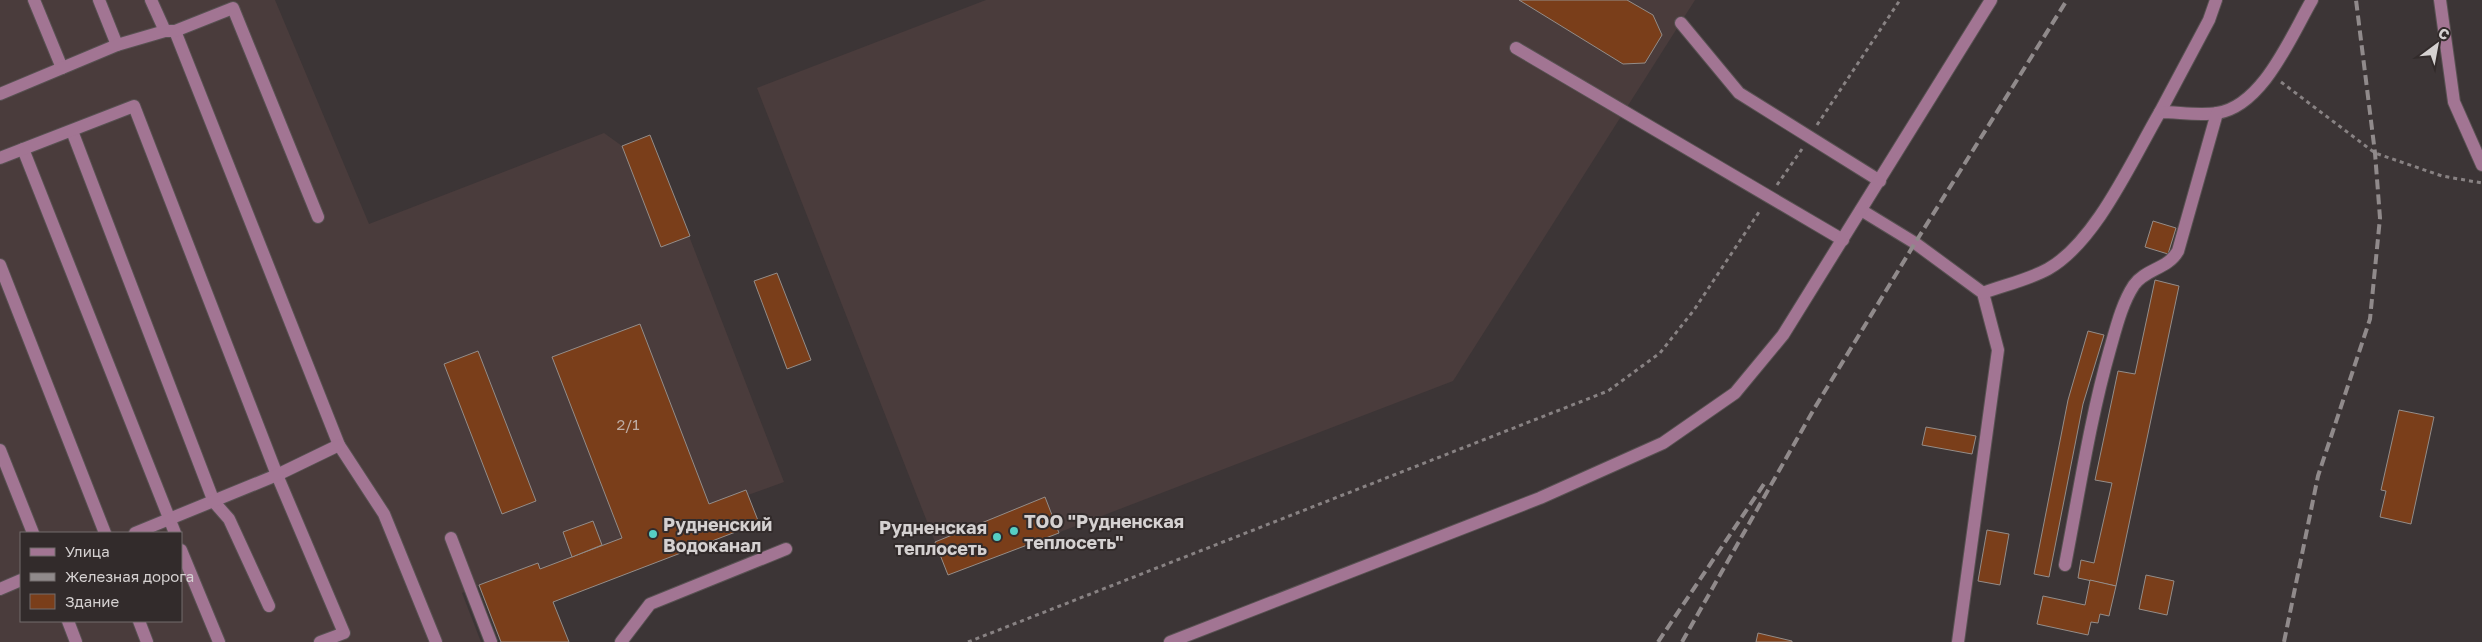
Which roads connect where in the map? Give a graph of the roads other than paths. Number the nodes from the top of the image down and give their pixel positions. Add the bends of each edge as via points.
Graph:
1 (34, 0) edge
2 (99, 0) edge
3 (151, 0) edge
4 (1991, 0) edge
5 (2216, 0) edge
6 (2312, 0) edge
7 (2440, 0) edge
8 (1680, 23) dead end
9 (170, 31) junction
10 (117, 45) junction
11 (1516, 48) dead end
12 (62, 68) junction
13 (0, 93) edge
14 (2160, 112) junction
15 (2217, 113) junction
16 (72, 131) junction
17 (23, 149) junction
18 (0, 158) edge
19 (2482, 164) edge
20 (1880, 181) junction
21 (1862, 210) junction
22 (318, 217) dead end
23 (1843, 240) junction
24 (0, 265) edge
25 (1983, 293) junction
26 (339, 445) junction
27 (0, 450) edge
28 (276, 476) junction
29 (214, 502) junction
30 (169, 520) junction
31 (33, 532) edge
32 (105, 532) edge
33 (138, 532) edge
34 (175, 532) edge
35 (451, 538) dead end
36 (786, 548) dead end
37 (182, 552) edge
38 (2065, 565) dead end
39 (20, 580) edge
40 (0, 589) edge
41 (269, 606) dead end
42 (68, 622) edge
43 (139, 622) edge
44 (76, 642) edge
45 (147, 642) edge
46 (219, 642) edge
47 (320, 642) edge
48 (436, 642) edge
49 (492, 642) edge
50 (621, 642) edge
51 (1170, 642) edge
52 (1958, 642) edge

1 - 12 street
2 - 10 street
3 - 9 street
4 - 20 street
5 - 14 street via 2209,20
6 - 15 street via 2270,74 2257,90 2237,107
7 - 19 street via 2454,102
8 - 20 street via 1739,93
9 - 10 street
9 - 22 street via 233,8
9 - 26 street
10 - 12 street
11 - 23 street
12 - 13 street
14 - 15 street
14 - 25 street via 2094,226 2078,245 2048,269
15 - 38 street via 2178,251 2167,264 2141,277 2119,317 2099,387
16 - 17 street
16 - 28 street via 134,106
16 - 29 street
17 - 18 street
17 - 30 street
20 - 21 street
21 - 23 street
21 - 25 street
23 - 51 street via 1783,335 1734,393 1663,443 1540,498
24 - 32 street
25 - 52 street via 1998,350
26 - 28 street
26 - 48 street via 384,514
27 - 31 street
28 - 29 street
28 - 47 street via 344,633
29 - 30 street
29 - 41 street via 229,520
30 - 33 street
30 - 34 street
35 - 49 street
36 - 50 street via 650,604
37 - 46 street
39 - 40 street
42 - 44 street
43 - 45 street

